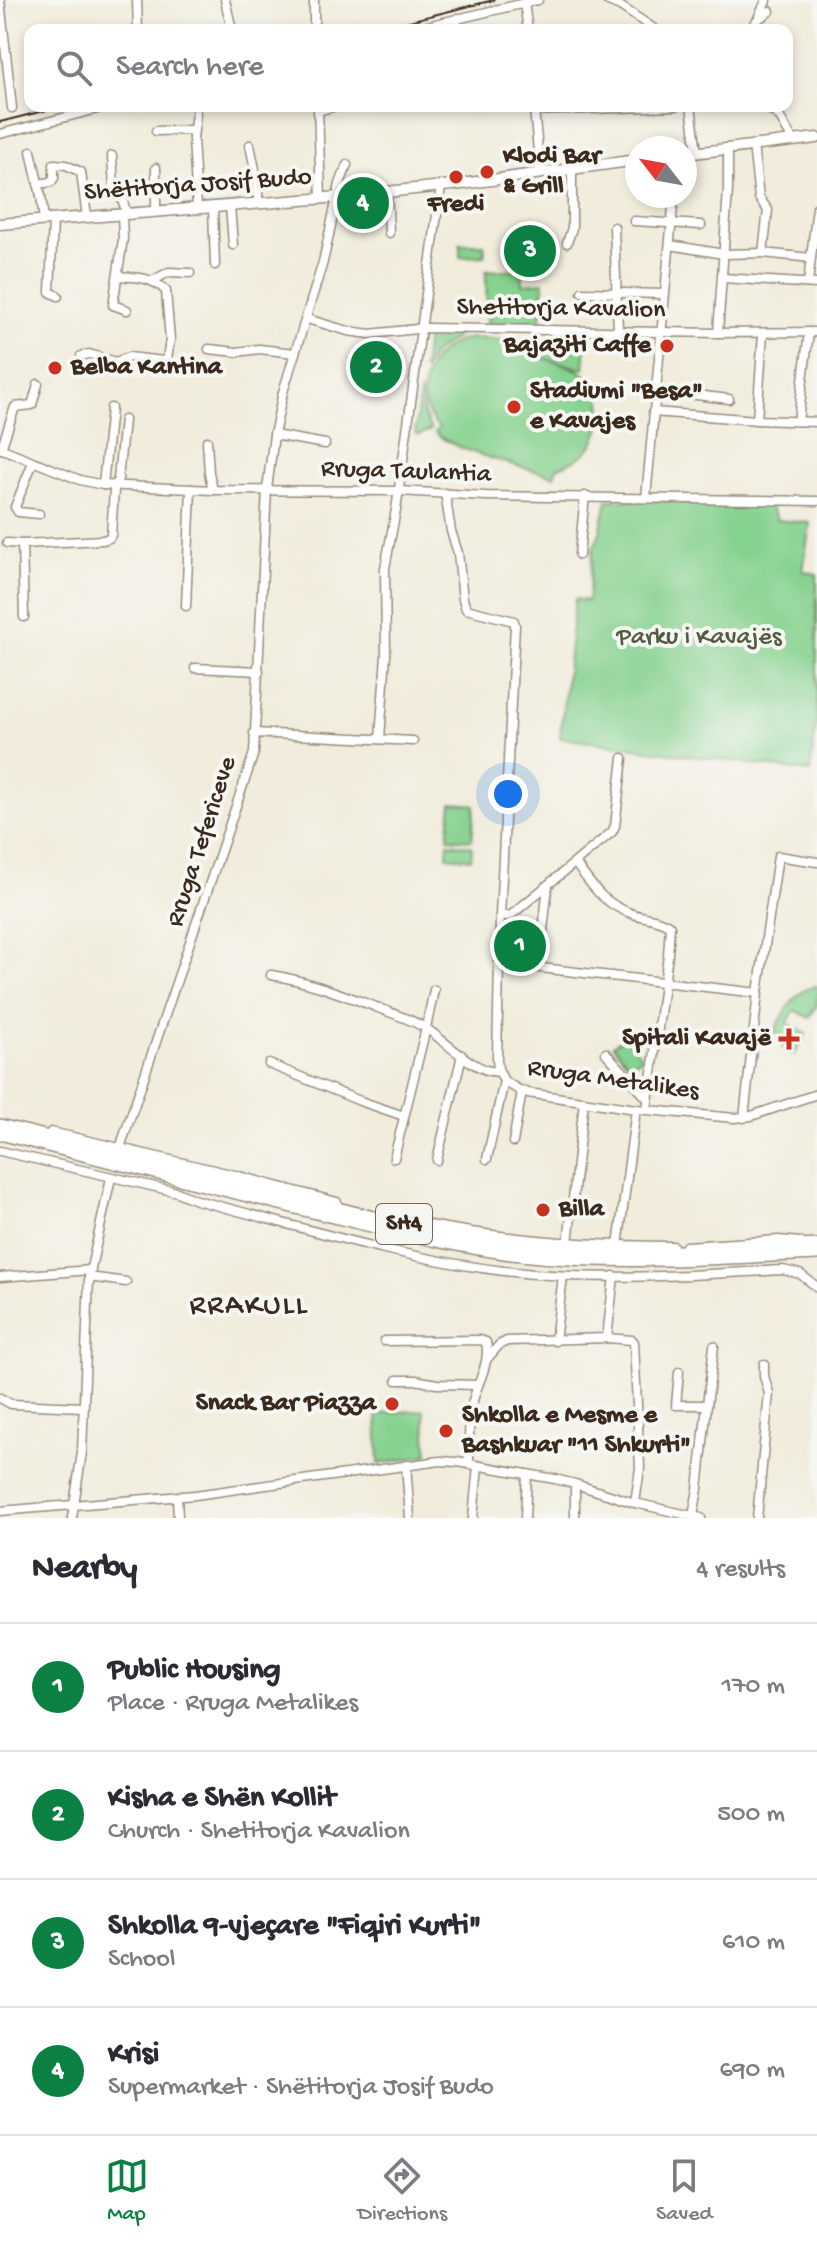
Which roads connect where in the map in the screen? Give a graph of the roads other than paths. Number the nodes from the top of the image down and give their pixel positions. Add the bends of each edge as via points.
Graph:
1 (0, 0) edge
2 (137, 0) edge
3 (225, 0) edge
4 (314, 0) edge
5 (538, 0) edge
6 (606, 0) edge
7 (524, 3) junction
8 (768, 6) edge
9 (458, 18) junction
10 (138, 24) edge
11 (231, 24) edge
12 (314, 24) edge
13 (434, 24) edge
14 (456, 24) edge
15 (527, 24) edge
16 (647, 24) edge
17 (754, 24) edge
18 (12, 108) dead end
19 (86, 112) edge
20 (318, 112) edge
21 (534, 112) edge
22 (692, 112) edge
23 (773, 112) edge
24 (196, 113) dead end
25 (156, 131) dead end
26 (0, 134) edge
27 (695, 136) edge
28 (193, 138) junction
29 (817, 138) edge
30 (793, 140) junction
31 (250, 145) dead end
32 (753, 145) junction
33 (728, 148) junction
34 (31, 151) dead end
35 (697, 152) edge
36 (112, 156) dead end
37 (625, 161) edge
38 (347, 165) dead end
39 (156, 168) dead end
40 (572, 168) junction
41 (540, 172) junction
42 (38, 184) junction
43 (441, 186) junction
44 (387, 191) junction
45 (339, 197) junction
46 (321, 199) junction
47 (258, 204) junction
48 (230, 206) junction
49 (213, 207) junction
50 (817, 207) edge
51 (197, 208) junction
52 (673, 208) edge
53 (156, 211) junction
54 (124, 215) junction
55 (87, 217) junction
56 (48, 220) junction
57 (634, 221) dead end
58 (671, 223) junction
59 (0, 224) edge
60 (701, 225) dead end
61 (614, 227) dead end
62 (389, 233) dead end
63 (567, 243) dead end
64 (233, 245) dead end
65 (670, 245) junction
66 (763, 253) junction
67 (724, 254) junction
68 (811, 258) junction
69 (215, 265) dead end
70 (190, 273) dead end
71 (118, 276) junction
72 (723, 278) junction
73 (152, 281) junction
74 (813, 284) edge
75 (582, 292) dead end
76 (616, 293) junction
77 (663, 294) junction
78 (58, 296) dead end
79 (127, 310) dead end
80 (307, 319) junction
81 (422, 328) junction
82 (618, 331) junction
83 (661, 331) junction
84 (813, 332) edge
85 (718, 333) junction
86 (763, 333) junction
87 (209, 349) dead end
88 (295, 353) junction
89 (81, 356) dead end
90 (38, 384) dead end
91 (655, 390) junction
92 (702, 395) junction
93 (729, 399) dead end
94 (111, 408) dead end
95 (653, 412) junction
96 (701, 416) junction
97 (124, 420) dead end
98 (757, 420) junction
99 (798, 421) junction
100 (817, 422) edge
101 (274, 435) junction
102 (207, 441) dead end
103 (325, 444) dead end
104 (1, 448) edge
105 (33, 462) junction
106 (103, 485) junction
107 (116, 485) junction
108 (191, 489) junction
109 (267, 489) junction
110 (213, 490) junction
111 (399, 491) junction
112 (445, 493) junction
113 (585, 496) junction
114 (646, 498) junction
115 (817, 501) edge
116 (39, 514) dead end
117 (7, 543) dead end
118 (22, 544) junction
119 (579, 555) dead end
120 (186, 606) dead end
121 (24, 617) dead end
122 (195, 668) dead end
123 (259, 671) junction
124 (254, 733) junction
125 (380, 739) junction
126 (413, 741) dead end
127 (623, 758) dead end
128 (817, 862) edge
129 (575, 863) junction
130 (548, 885) junction
131 (500, 916) junction
132 (498, 963) junction
133 (539, 967) junction
134 (271, 975) dead end
135 (664, 981) junction
136 (434, 990) dead end
137 (758, 993) junction
138 (426, 1028) junction
139 (606, 1053) dead end
140 (462, 1055) junction
141 (269, 1064) dead end
142 (499, 1071) junction
143 (504, 1081) junction
144 (522, 1091) junction
145 (817, 1094) edge
146 (648, 1099) junction
147 (584, 1101) junction
148 (636, 1109) junction
149 (647, 1109) junction
150 (404, 1116) junction
151 (744, 1118) junction
152 (0, 1122) edge
153 (21, 1125) junction
154 (0, 1134) edge
155 (60, 1140) junction
156 (513, 1142) dead end
157 (120, 1148) junction
158 (0, 1151) edge
159 (394, 1158) dead end
160 (487, 1159) dead end
161 (437, 1160) dead end
162 (111, 1178) junction
163 (568, 1243) junction
164 (817, 1244) edge
165 (618, 1246) junction
166 (817, 1254) edge
167 (90, 1274) junction
168 (563, 1276) junction
169 (614, 1276) junction
170 (0, 1277) edge
171 (126, 1282) dead end
172 (817, 1287) edge
173 (607, 1338) junction
174 (384, 1341) dead end
175 (555, 1341) junction
176 (714, 1346) dead end
177 (487, 1359) junction
178 (764, 1364) dead end
179 (679, 1372) dead end
180 (397, 1380) dead end
181 (478, 1385) junction
182 (0, 1398) edge
183 (707, 1405) junction
184 (83, 1407) junction
185 (406, 1465) junction
186 (473, 1465) junction
187 (527, 1474) junction
188 (575, 1484) junction
189 (77, 1487) junction
190 (177, 1497) junction
191 (635, 1503) junction
192 (92, 1505) junction
193 (73, 1507) junction
194 (654, 1508) junction
195 (0, 1511) edge
196 (697, 1517) edge
197 (72, 1518) edge
198 (178, 1518) edge
199 (410, 1518) edge
200 (473, 1518) edge
201 (525, 1518) edge
202 (575, 1518) edge
203 (654, 1518) edge
204 (757, 1518) edge

1 - 18 street
2 - 10 street
3 - 11 street
4 - 12 street
5 - 7 street
6 - 16 street
7 - 9 street via 489,6
7 - 15 street
8 - 17 street
9 - 13 street
9 - 14 street
19 - 26 street
20 - 46 street
21 - 41 street
22 - 27 street
23 - 30 street
24 - 28 street
25 - 28 street via 189,130
28 - 51 street
29 - 30 main road
30 - 32 main road
31 - 47 street
32 - 33 main road
32 - 66 street via 759,198 768,210
33 - 35 main road
33 - 67 street
34 - 42 street
36 - 54 street via 114,187
37 - 40 main road, Shëtitorja Josif Budo
38 - 45 street, Rruga Tefericeve
39 - 53 street
40 - 41 main road, Shëtitorja Josif Budo
40 - 63 street
41 - 43 main road, Shëtitorja Josif Budo
42 - 55 street via 51,182 54,164 81,172
42 - 56 street
43 - 44 main road, Shëtitorja Josif Budo
43 - 81 street
44 - 45 main road, Shëtitorja Josif Budo
44 - 62 street
45 - 46 main road, Shëtitorja Josif Budo
45 - 80 street, Rruga Tefericeve
46 - 47 main road, Shëtitorja Josif Budo
47 - 48 main road, Shëtitorja Josif Budo
48 - 49 main road, Shëtitorja Josif Budo
48 - 64 street
49 - 51 main road, Shëtitorja Josif Budo
49 - 69 street
50 - 68 street
51 - 53 main road, Shëtitorja Josif Budo
52 - 58 street
53 - 54 main road, Shëtitorja Josif Budo
54 - 55 main road, Shëtitorja Josif Budo
54 - 71 street
55 - 56 main road, Shëtitorja Josif Budo
56 - 59 main road, Shëtitorja Josif Budo
56 - 78 street via 50,292
57 - 58 street
58 - 60 street
58 - 65 street
61 - 76 street
65 - 67 street
65 - 77 street
66 - 67 street
66 - 68 street
67 - 72 street
68 - 74 street
70 - 73 street via 169,272
71 - 73 street
71 - 79 street via 113,305
72 - 74 street
72 - 85 street
73 - 89 street via 168,297 166,360 129,357 116,362
75 - 76 street
76 - 77 street
76 - 82 street
77 - 83 street
80 - 81 street, Shetitorja Kavalion via 370,334
80 - 88 street, Rruga Tefericeve
81 - 82 street, Shetitorja Kavalion
81 - 111 street
82 - 83 street, Shetitorja Kavalion
83 - 85 street, Shetitorja Kavalion
83 - 91 street
84 - 86 street, Shetitorja Kavalion
84 - 99 street
85 - 86 street, Shetitorja Kavalion
86 - 98 street
87 - 88 street
88 - 101 street, Rruga Tefericeve
90 - 104 street via 32,405 15,407
91 - 92 street
91 - 95 street
92 - 93 street
92 - 96 street
94 - 106 street
95 - 96 street
95 - 114 street
96 - 98 street
97 - 107 street
98 - 99 street
99 - 100 street
101 - 103 street
101 - 109 street, Rruga Tefericeve
102 - 110 street
104 - 105 street, Rruga Taulantia
105 - 106 street, Rruga Taulantia
105 - 116 street via 15,507
106 - 107 street, Rruga Taulantia
107 - 108 street, Rruga Taulantia
107 - 118 street via 109,538
108 - 110 street, Rruga Taulantia
108 - 120 street
109 - 110 street, Rruga Taulantia
109 - 111 street, Rruga Taulantia
109 - 123 street, Rruga Tefericeve
111 - 112 street, Rruga Taulantia
111 - 125 street via 385,568
112 - 113 street, Rruga Taulantia
112 - 131 street, Rruga Metalikes via 466,609 515,625
113 - 114 street, Rruga Taulantia
113 - 119 street
114 - 115 street, Rruga Taulantia
117 - 118 street
118 - 121 street
122 - 123 street
123 - 124 street, Rruga Tefericeve
124 - 125 street
124 - 157 street, Rruga Tefericeve via 251,764
125 - 126 street
127 - 129 street via 613,830
128 - 137 street via 778,856
129 - 130 street
129 - 135 street via 605,901 670,926
130 - 131 street via 510,916
130 - 133 street
131 - 132 street, Rruga Metalikes
132 - 133 street
132 - 142 street, Rruga Metalikes
133 - 135 street
134 - 138 street via 319,985
135 - 137 street
135 - 146 street
136 - 138 street
137 - 151 street
138 - 140 street
138 - 150 street
139 - 146 street
140 - 142 street via 484,1071
140 - 161 street
141 - 150 street
142 - 143 street, Rruga Metalikes
143 - 144 street, Rruga Metalikes
143 - 160 street
144 - 147 street, Rruga Metalikes
144 - 156 street
145 - 151 street, Rruga Metalikes
146 - 149 street
147 - 148 street, Rruga Metalikes
147 - 163 street
148 - 149 street, Rruga Metalikes
148 - 165 street
149 - 151 street, Rruga Metalikes
150 - 159 street
152 - 153 street
152 - 155 highway, SH4
153 - 155 highway
153 - 157 street
154 - 166 highway, SH4 via 485,1251 611,1261
155 - 164 highway, SH4 via 498,1243 622,1252
157 - 163 street via 418,1223
158 - 162 street
162 - 167 street
162 - 168 street via 404,1253
163 - 165 street
164 - 165 street via 779,1240
167 - 170 street
167 - 171 street
167 - 184 street
168 - 169 street
168 - 175 street
169 - 172 street via 783,1270 800,1274
169 - 173 street
173 - 175 street
173 - 191 street via 634,1342 640,1468
174 - 177 street via 484,1340
175 - 177 street via 502,1342
176 - 183 street
177 - 181 street
178 - 204 street via 769,1393
179 - 183 street via 676,1405
180 - 181 street
181 - 186 street via 470,1417
182 - 184 street via 11,1404
183 - 196 street
184 - 189 street
185 - 186 street
185 - 190 street
185 - 199 street
186 - 187 street
186 - 200 street
187 - 188 street
187 - 201 street
188 - 191 street
188 - 202 street
189 - 192 street
189 - 193 street
190 - 192 street
190 - 198 street
191 - 194 street
192 - 193 street
193 - 195 street
193 - 197 street
194 - 196 street
194 - 203 street

